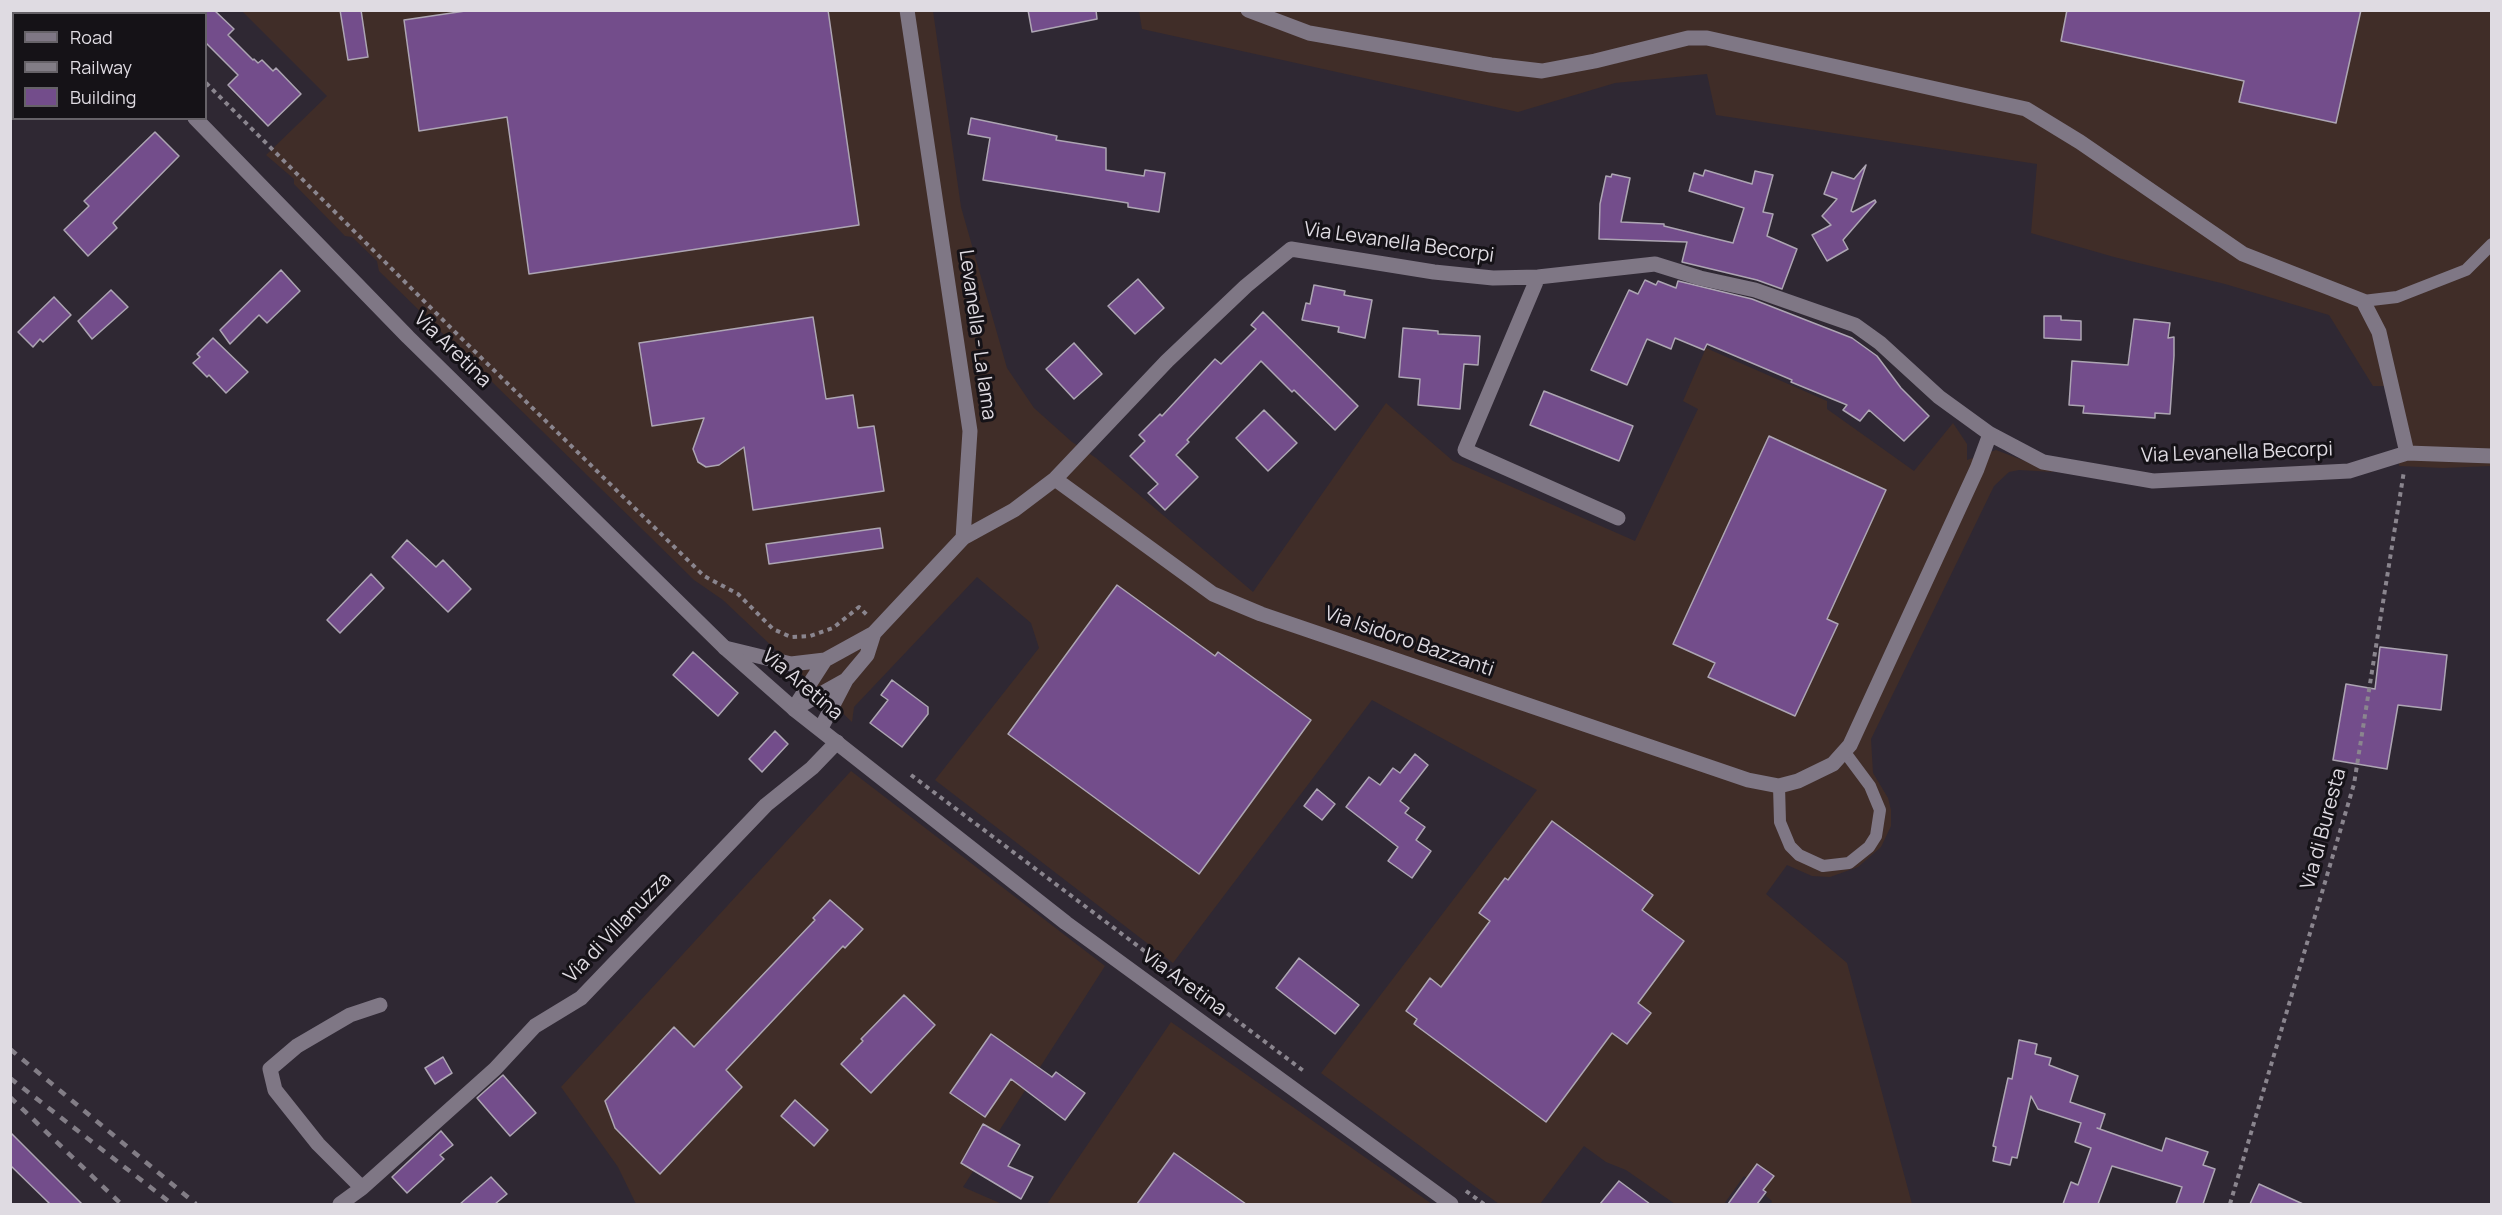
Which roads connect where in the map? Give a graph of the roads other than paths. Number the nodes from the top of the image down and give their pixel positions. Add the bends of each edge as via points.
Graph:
1 (907, 10) edge
2 (1248, 10) edge
3 (197, 120) edge
4 (2492, 244) edge
5 (1538, 277) junction
6 (2363, 301) junction
7 (1990, 434) junction
8 (2407, 453) junction
9 (2492, 456) edge
10 (1055, 479) junction
11 (1618, 518) dead end
12 (963, 538) junction
13 (874, 633) junction
14 (725, 648) junction
15 (825, 660) junction
16 (846, 680) junction
17 (794, 709) junction
18 (821, 729) junction
19 (837, 742) junction
20 (1844, 751) junction
21 (1779, 786) junction
22 (380, 1005) dead end
23 (362, 1188) junction
24 (340, 1204) edge
25 (1450, 1204) edge

1 - 12 street, Levanella - La lama via 970,431
2 - 6 street via 1308,33 1491,65 1542,70 1688,38 1707,39 2026,109 2243,254
3 - 14 street, Via Aretina via 408,337
4 - 6 lane via 2466,270 2397,297
5 - 7 street, Via Levanella Becorpi via 1655,264 1755,290 1855,325 1939,397
5 - 10 street, Via Levanella Becorpi via 1492,278 1434,272 1291,249 1167,361
5 - 11 street via 1465,450
6 - 8 street via 2379,332
7 - 8 street, Via Levanella Becorpi via 2043,462 2153,481 2349,471
7 - 20 street via 1850,746
8 - 9 street, Via Levanella Becorpi
10 - 12 street, Via Levanella Becorpi via 1014,510
10 - 21 street, Via Isidoro Bazzanti via 1213,594 1261,614 1748,780
12 - 13 street
13 - 15 street
13 - 16 street via 867,655
14 - 15 street via 791,664
14 - 17 street, Via Aretina
15 - 17 street
16 - 17 street
16 - 18 street
17 - 18 street, Via Aretina
18 - 19 street, Via Aretina
19 - 23 street, Via di Villanuzza via 813,768 766,805 581,998 535,1026 495,1069
19 - 25 street, Via Aretina via 1066,923
20 - 21 street via 1833,764
20 - 21 lane via 1870,786 1880,810 1876,836 1849,863 1823,866 1799,855 1790,846 1780,822
22 - 23 street via 350,1015 306,1041 270,1070 275,1090 318,1143
23 - 24 street, Via di Villanuzza

